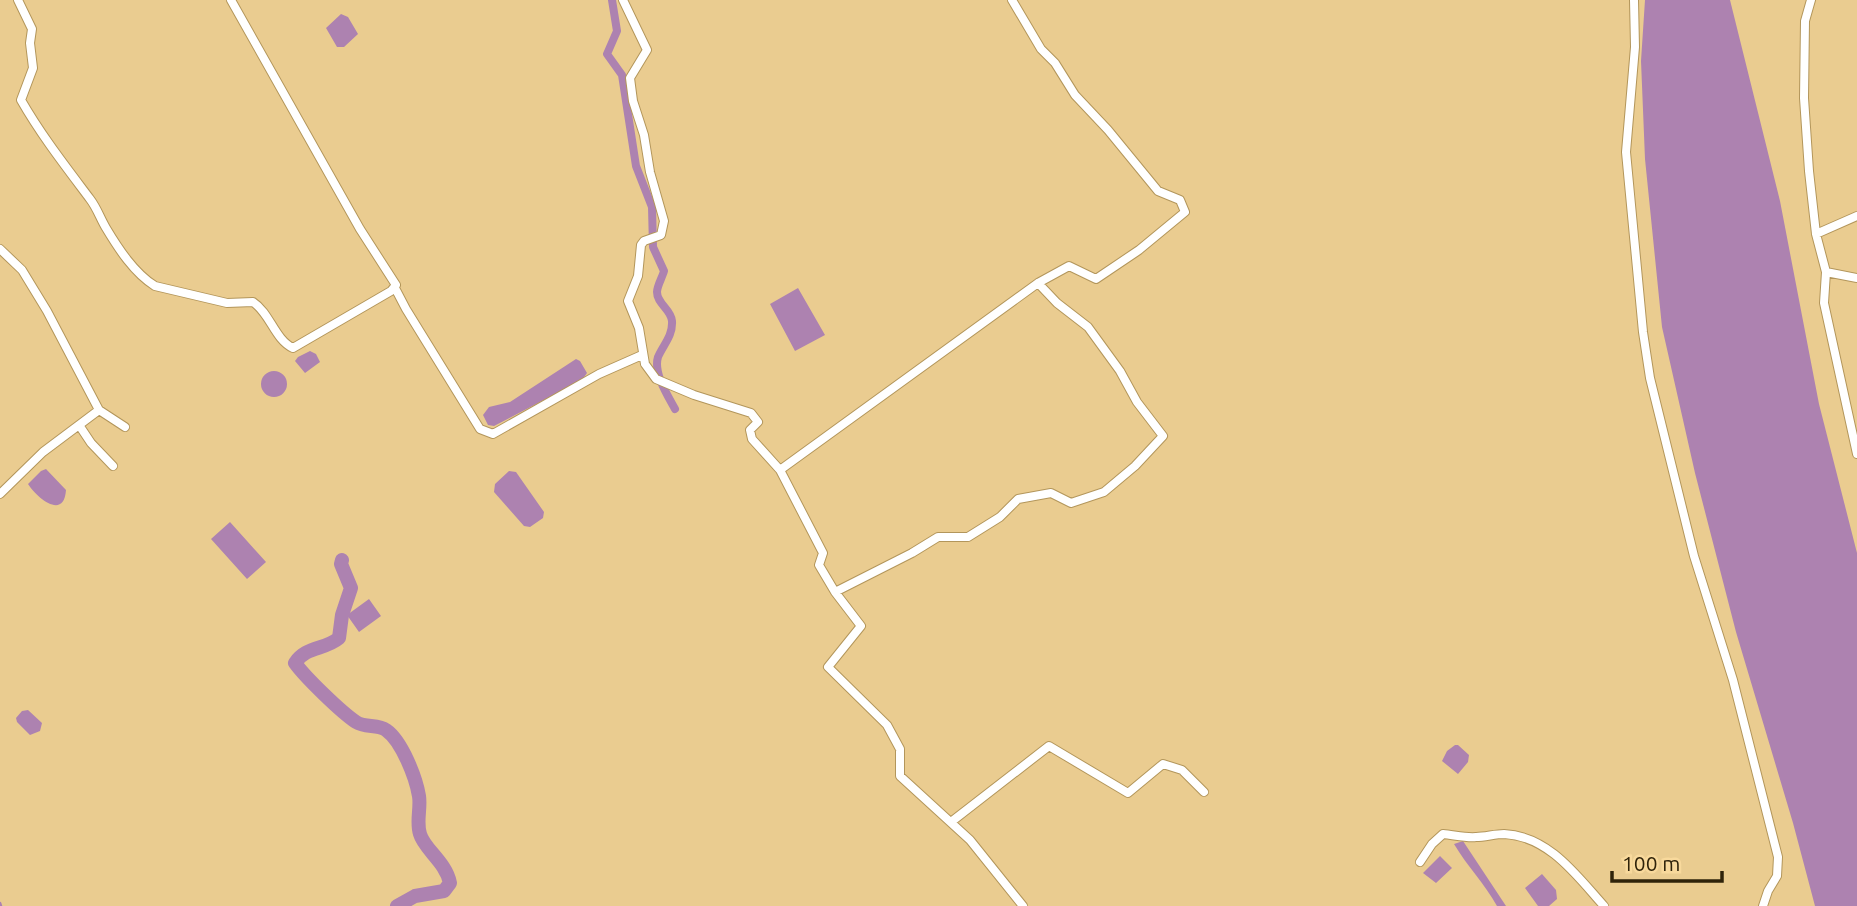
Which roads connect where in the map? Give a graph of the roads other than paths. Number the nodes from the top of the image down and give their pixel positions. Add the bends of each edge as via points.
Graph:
1 (18, 0) edge
2 (231, 0) edge
3 (623, 0) edge
4 (1012, 0) edge
5 (1633, 0) edge
6 (1811, 0) edge
7 (1857, 216) edge
8 (1816, 234) junction
9 (0, 250) edge
10 (1826, 272) junction
11 (1857, 278) edge
12 (1038, 282) junction
13 (395, 288) junction
14 (642, 355) junction
15 (99, 410) junction
16 (79, 425) junction
17 (125, 427) dead end
18 (1857, 454) edge
19 (113, 466) dead end
20 (780, 470) junction
21 (0, 494) edge
22 (835, 592) junction
23 (1204, 792) dead end
24 (951, 822) junction
25 (1420, 862) dead end
26 (1023, 906) edge
27 (1604, 906) edge
28 (1763, 906) edge

1 - 13 street via 32,29 33,68 21,100 105,227 147,281 227,303 253,302 293,348
2 - 13 street
3 - 14 street via 647,50 630,78 632,101 664,221 663,233 644,241 640,248 638,276 628,300 639,328
4 - 12 street via 1075,95 1158,191 1180,200 1185,212 1096,279 1069,266
5 - 28 street via 1635,47 1626,152 1643,332 1693,556 1733,680 1778,858 1777,876
6 - 8 street via 1805,21 1804,99
7 - 8 street
8 - 10 street
9 - 15 street via 22,270
10 - 11 street
10 - 18 street via 1824,303
12 - 20 street
12 - 22 street via 1088,327 1163,436 1104,492 1072,503 1051,494 1018,499 968,537 938,537
13 - 14 street via 486,433 493,434
14 - 20 street via 656,379 751,413 758,422 750,430 752,439
15 - 16 street
15 - 17 street
16 - 19 street
16 - 21 street
20 - 22 street via 822,553 819,565
22 - 24 street via 861,626 828,667 887,725 900,749 900,776
23 - 24 street via 1182,770 1163,764 1128,793 1049,746
24 - 26 street
25 - 27 street via 1443,834 1521,838 1562,859

